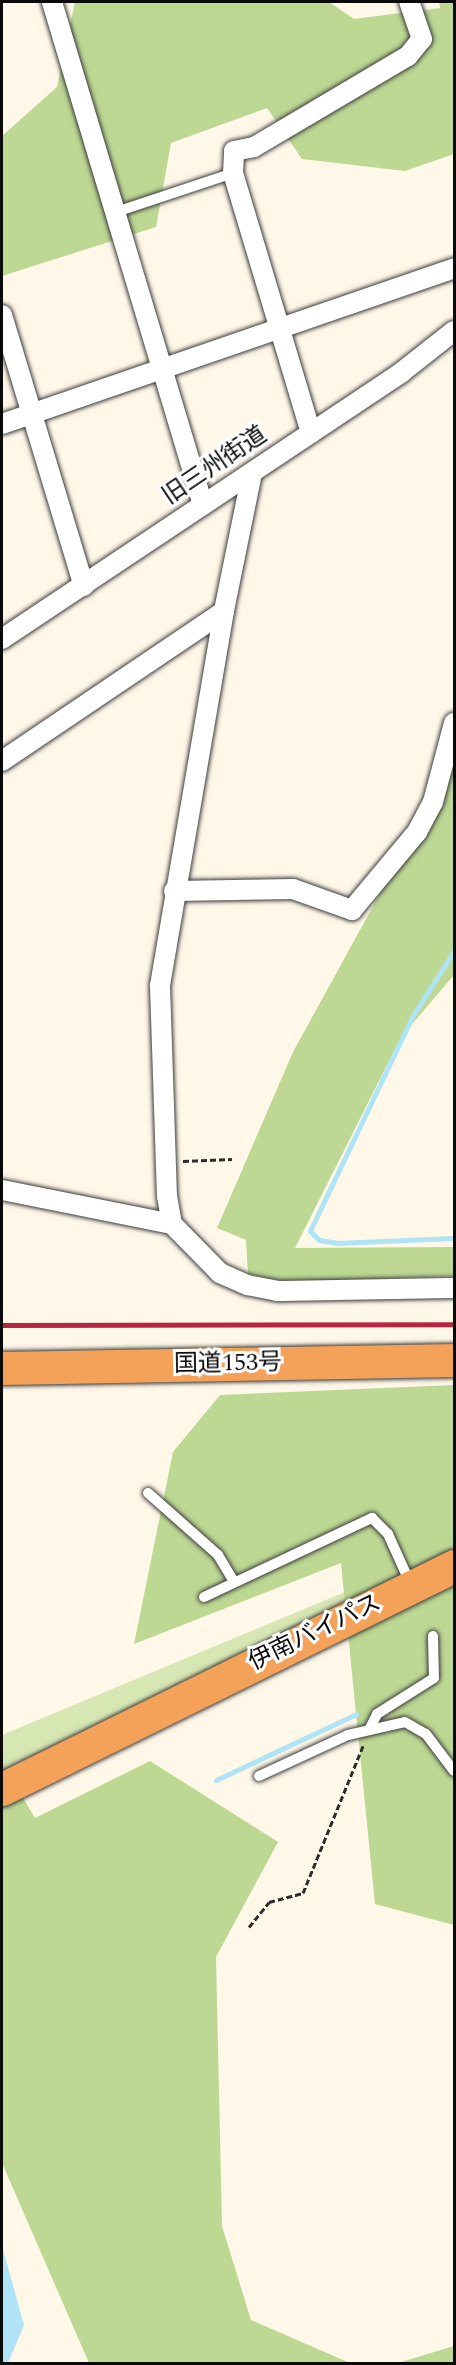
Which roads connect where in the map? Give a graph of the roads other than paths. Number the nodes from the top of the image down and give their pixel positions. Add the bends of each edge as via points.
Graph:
1 (52, 2) edge
2 (409, 2) edge
3 (233, 173) junction
4 (113, 213) junction
5 (454, 268) edge
6 (2, 315) edge
7 (278, 327) junction
8 (454, 331) edge
9 (160, 368) junction
10 (33, 414) junction
11 (2, 424) edge
12 (311, 433) junction
13 (252, 473) junction
14 (203, 505) junction
15 (84, 585) junction
16 (224, 611) junction
17 (2, 639) edge
18 (454, 723) edge
19 (3, 757) edge
20 (174, 891) junction
21 (2, 1190) edge
22 (172, 1224) junction
23 (454, 1288) edge
24 (454, 1360) edge
25 (2, 1368) edge
26 (148, 1493) dead end
27 (454, 1566) edge
28 (407, 1576) dead end
29 (234, 1582) junction
30 (454, 1591) edge
31 (204, 1597) dead end
32 (433, 1636) dead end
33 (177, 1703) junction
34 (370, 1728) junction
35 (454, 1771) edge
36 (259, 1776) dead end
37 (2, 1789) edge

1 - 4 street
2 - 3 street via 422,39 408,56 254,147 234,151
3 - 4 lane
3 - 7 street
4 - 9 street
5 - 7 street
6 - 10 street
7 - 9 street
7 - 12 street
8 - 12 street, 旧三州街道
9 - 10 street
9 - 14 street
10 - 11 street
10 - 15 street
12 - 13 street, 旧三州街道
13 - 14 street, 旧三州街道
13 - 16 street
14 - 15 street, 旧三州街道
15 - 17 street, 旧三州街道
16 - 19 street
16 - 20 street
18 - 20 street via 433,802 417,832 352,910 293,889
20 - 22 street via 160,986
21 - 22 street
22 - 23 street via 220,1273 247,1284 278,1291
24 - 25 highway, 国道153号
26 - 29 lane via 218,1555
27 - 33 highway, 伊南バイパス
28 - 29 lane via 388,1534 372,1518
29 - 31 lane
30 - 33 highway, 伊南バイパス
32 - 34 lane via 434,1678 377,1714
33 - 37 highway, 伊南バイパス
34 - 35 lane via 405,1722 426,1734
34 - 36 lane

